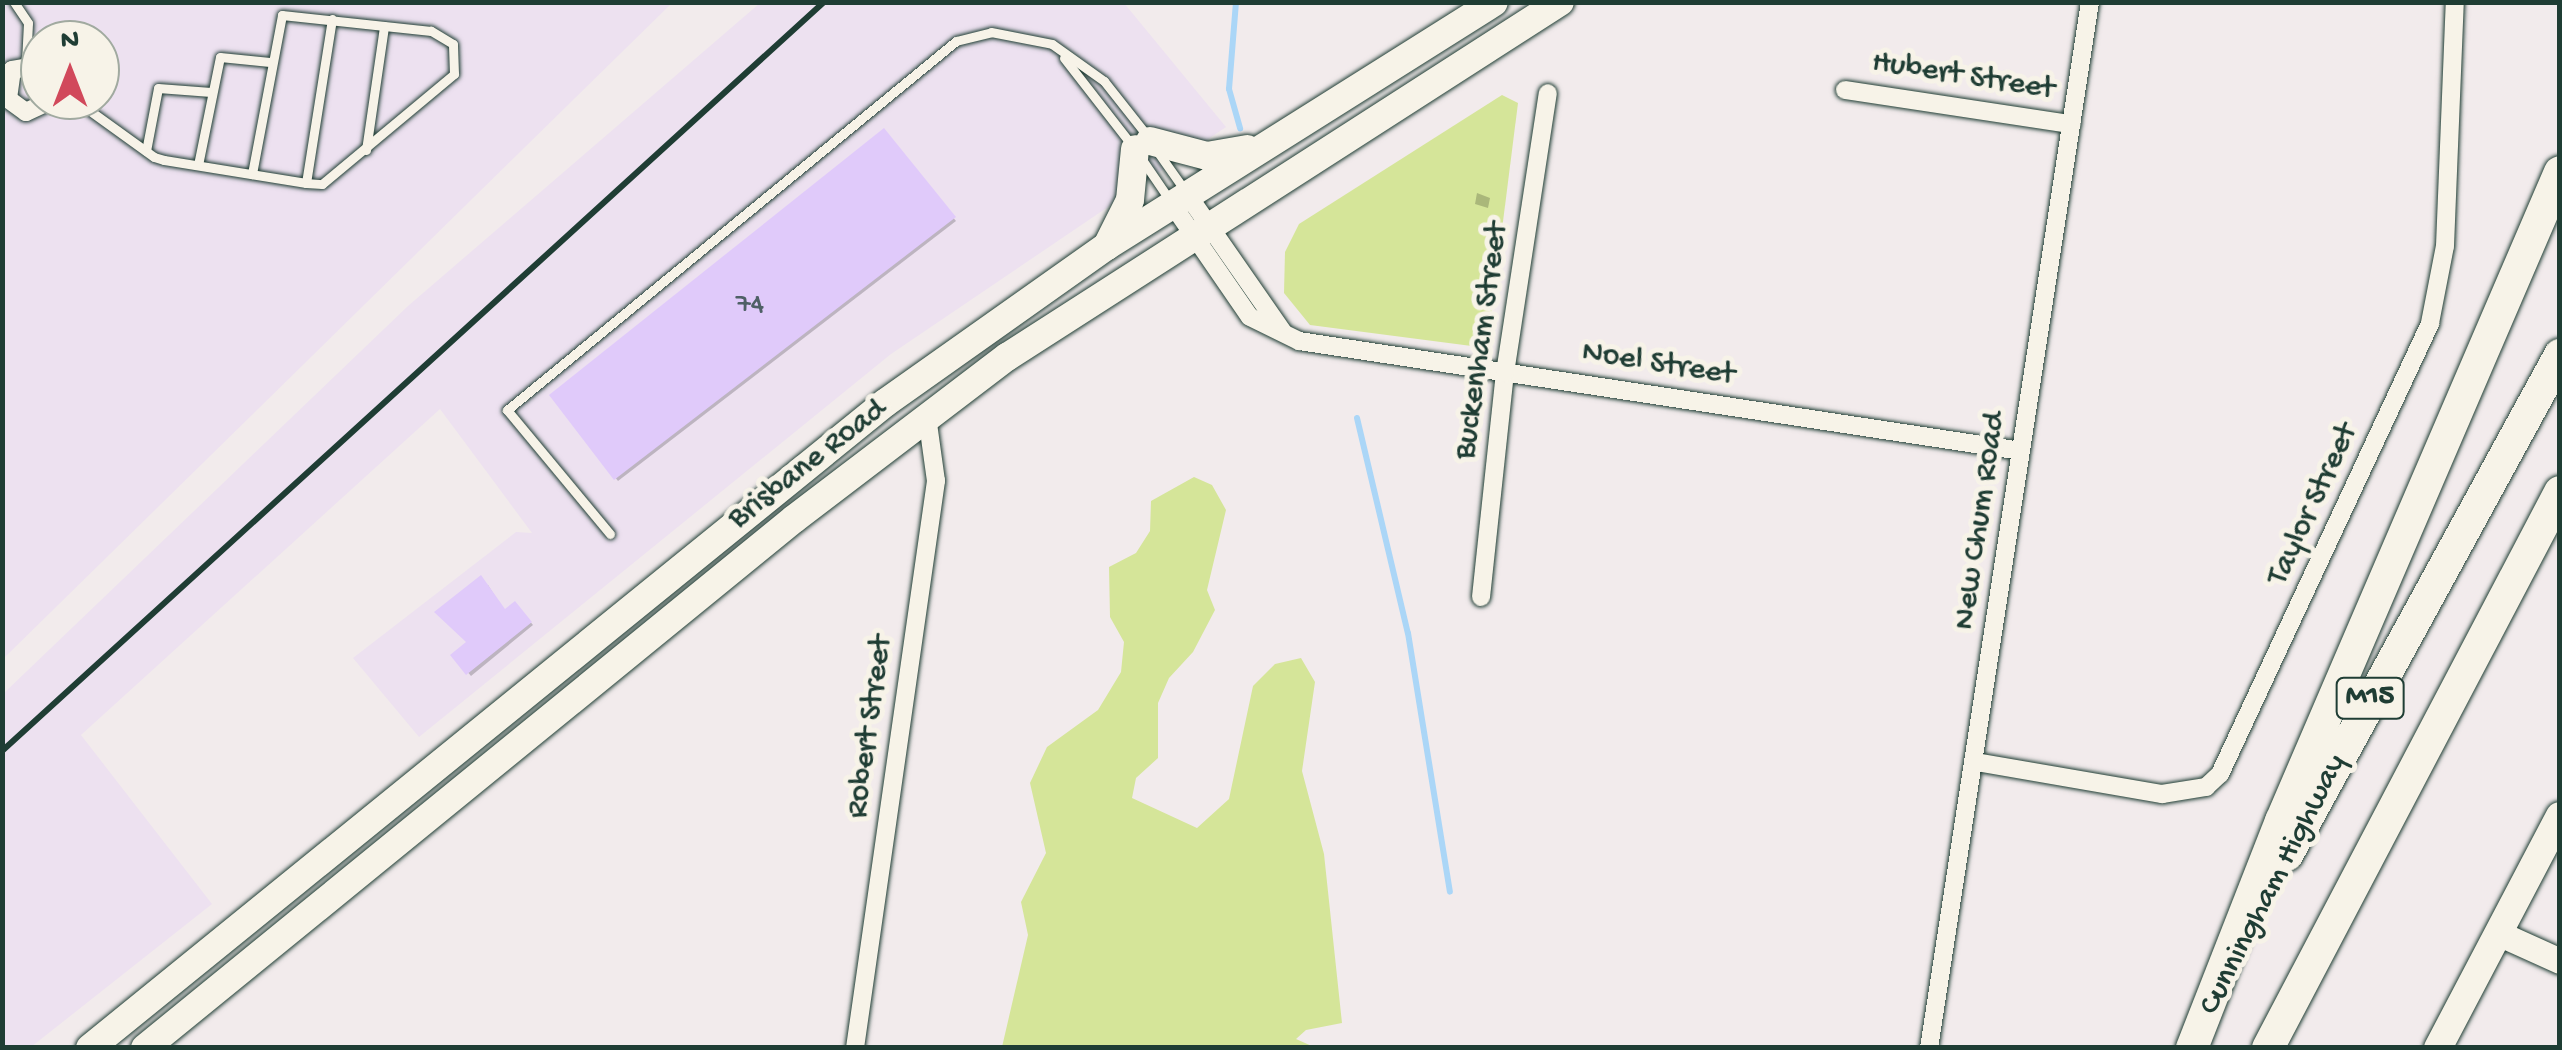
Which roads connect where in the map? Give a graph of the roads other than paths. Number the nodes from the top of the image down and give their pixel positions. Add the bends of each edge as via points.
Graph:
1 (1494, 2) edge
2 (1560, 2) edge
3 (2090, 2) edge
4 (2455, 2) edge
5 (332, 19) junction
6 (384, 26) junction
7 (1052, 44) junction
8 (270, 62) junction
9 (20, 66) edge
10 (1845, 90) dead end
11 (212, 92) junction
12 (1548, 92) dead end
13 (5, 98) edge
14 (110, 120) edge
15 (2071, 124) junction
16 (1143, 145) junction
17 (1259, 148) junction
18 (366, 150) junction
19 (146, 151) junction
20 (198, 165) junction
21 (2560, 172) edge
22 (252, 174) junction
23 (306, 183) junction
24 (1180, 199) junction
25 (1200, 228) junction
26 (1107, 246) junction
27 (2560, 355) edge
28 (1506, 372) junction
29 (927, 416) junction
30 (2021, 451) junction
31 (2560, 492) edge
32 (610, 534) dead end
33 (1481, 597) dead end
34 (1976, 762) junction
35 (2560, 816) edge
36 (2498, 932) junction
37 (2560, 961) edge
38 (90, 1048) edge
39 (145, 1048) edge
40 (855, 1048) edge
41 (1929, 1048) edge
42 (2192, 1048) edge
43 (2268, 1048) edge
44 (2438, 1048) edge

1 - 17 main road, Brisbane Road
2 - 25 main road, Brisbane Road
3 - 15 street, New Chum Road
4 - 34 street, Taylor Street via 2446,246 2430,322 2220,774 2206,787 2162,794
5 - 6 lane
5 - 8 lane via 282,15
5 - 23 lane
6 - 18 lane
6 - 18 lane via 443,34 458,61 454,74
7 - 16 lane
7 - 16 lane via 1104,81
7 - 32 lane via 991,32 956,41 507,410
8 - 11 lane via 220,57
8 - 22 lane
9 - 13 street via 6,84
10 - 15 street, Hubert Street
11 - 19 lane via 158,88
11 - 20 lane
12 - 28 street, Buckenham Street
14 - 19 lane
15 - 30 street, New Chum Road
16 - 17 main road via 1208,156
16 - 24 lane, Noel Street
16 - 24 lane, Noel Street
16 - 26 main road via 1130,200
17 - 24 main road, Brisbane Road
18 - 23 lane via 330,181
19 - 20 lane
20 - 22 lane
21 - 42 highway via 2281,821
22 - 23 lane
24 - 25 street, Noel Street
24 - 26 main road, Brisbane Road
25 - 28 street, Noel Street via 1287,336
25 - 29 main road, Brisbane Road
26 - 38 main road, Brisbane Road via 870,415
27 - 42 highway, Cunningham Highway / M15 via 2396,648
28 - 30 street, Noel Street
28 - 33 street, Buckenham Street
29 - 39 main road, Brisbane Road
29 - 40 street, Robert Street via 936,480
30 - 34 street, New Chum Road
31 - 43 highway, M15
34 - 41 street, New Chum Road
35 - 36 main road
36 - 37 street
36 - 44 main road

